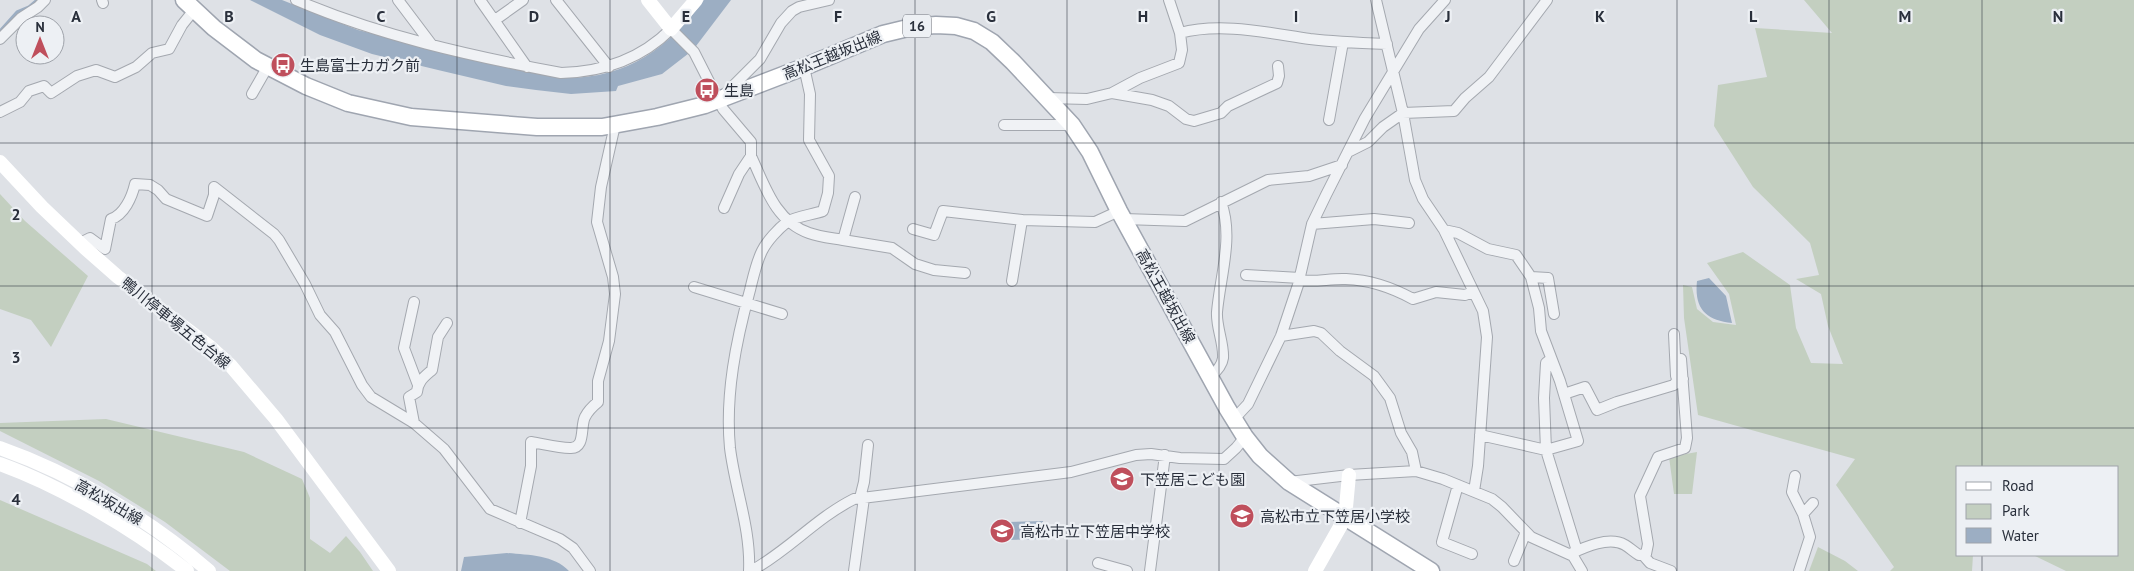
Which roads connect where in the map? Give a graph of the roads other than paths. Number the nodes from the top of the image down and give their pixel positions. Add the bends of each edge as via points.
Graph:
1 (44, 0) edge
2 (296, 0) edge
3 (398, 0) edge
4 (480, 0) edge
5 (523, 0) edge
6 (556, 0) edge
7 (648, 0) edge
8 (696, 0) edge
9 (829, 0) edge
10 (1169, 0) edge
11 (1376, 0) edge
12 (1445, 0) edge
13 (1547, 0) edge
14 (189, 5) edge
15 (495, 20) junction
16 (673, 31) junction
17 (1180, 32) junction
18 (0, 40) edge
19 (1343, 42) junction
20 (1387, 44) junction
21 (432, 45) junction
22 (268, 66) junction
23 (1278, 66) dead end
24 (527, 67) junction
25 (609, 67) junction
26 (804, 67) junction
27 (1394, 72) junction
28 (1112, 93) junction
29 (252, 94) dead end
30 (1048, 98) junction
31 (719, 100) junction
32 (0, 112) edge
33 (1403, 113) junction
34 (1329, 120) dead end
35 (614, 125) junction
36 (1004, 125) dead end
37 (1072, 125) junction
38 (1348, 152) junction
39 (751, 156) junction
40 (0, 162) edge
41 (1342, 165) junction
42 (855, 197) dead end
43 (1221, 202) junction
44 (724, 208) dead end
45 (1122, 215) junction
46 (1022, 220) junction
47 (788, 222) junction
48 (1409, 223) dead end
49 (1312, 224) junction
50 (913, 229) dead end
51 (1444, 230) junction
52 (844, 240) junction
53 (80, 243) junction
54 (964, 273) dead end
55 (1246, 275) dead end
56 (1531, 277) junction
57 (1300, 279) junction
58 (1012, 281) dead end
59 (694, 287) dead end
60 (1473, 292) junction
61 (414, 302) dead end
62 (746, 302) junction
63 (782, 314) dead end
64 (1554, 314) dead end
65 (447, 323) dead end
66 (1674, 334) dead end
67 (1281, 336) junction
68 (1551, 359) junction
69 (1682, 359) dead end
70 (1210, 377) junction
71 (1680, 380) junction
72 (418, 385) junction
73 (1564, 394) junction
74 (1234, 419) junction
75 (414, 422) junction
76 (1480, 436) junction
77 (1245, 437) junction
78 (868, 445) dead end
79 (0, 448) edge
80 (1546, 450) junction
81 (1165, 455) junction
82 (0, 464) edge
83 (1416, 472) junction
84 (1350, 475) junction
85 (1795, 476) dead end
86 (1289, 482) junction
87 (1458, 485) junction
88 (1474, 491) junction
89 (862, 498) junction
90 (1813, 503) dead end
91 (1803, 514) junction
92 (1345, 518) junction
93 (520, 523) junction
94 (1526, 532) junction
95 (1573, 553) junction
96 (1472, 554) dead end
97 (1644, 554) junction
98 (1514, 561) dead end
99 (1098, 563) dead end
100 (187, 571) edge
101 (210, 571) edge
102 (389, 571) edge
103 (590, 571) edge
104 (750, 571) edge
105 (854, 571) edge
106 (1127, 571) edge
107 (1150, 571) edge
108 (1315, 571) edge
109 (1431, 571) edge
110 (1582, 571) edge
111 (1671, 571) edge
112 (1799, 571) edge

1 - 18 street
2 - 21 street via 339,17
3 - 21 street
4 - 15 street
5 - 15 street
6 - 25 street
7 - 16 main road
8 - 16 main road
9 - 31 street via 792,11 760,59
10 - 17 street
11 - 20 street
12 - 27 street via 1419,30
13 - 33 street via 1489,77 1465,98 1459,108 1454,111
14 - 22 main road, 高松王越坂出線 / 16 via 235,44
14 - 32 street via 169,49 152,53 136,67 115,77 96,70 77,76 51,93 44,86 29,91 20,102
15 - 24 street
16 - 25 street via 633,57
16 - 31 street via 694,52
17 - 19 street via 1193,29 1249,30
17 - 28 street via 1182,50 1179,63
19 - 20 street
19 - 34 street
20 - 27 street
21 - 24 street
22 - 29 street
22 - 35 main road, 高松王越坂出線 / 16 via 348,103 402,115 536,127
23 - 28 street via 1280,76 1277,83 1228,106 1221,113 1194,121 1152,100
24 - 25 street via 561,73
26 - 30 main road, 高松王越坂出線 / 16 via 883,34 936,24 956,26 974,31 992,42
26 - 31 main road, 高松王越坂出線 / 16
26 - 47 street via 810,94 810,140 829,176 829,186 823,211
27 - 33 street
27 - 38 street
28 - 30 street via 1087,99
30 - 37 main road, 高松王越坂出線 / 16
31 - 35 main road, 高松王越坂出線 / 16
31 - 39 street via 751,142
33 - 38 street via 1368,142
33 - 51 street via 1415,180 1423,199
35 - 93 street via 597,222 615,294 598,381 598,402 584,417 582,438 572,449 531,442 531,466
36 - 37 street
37 - 45 main road, 高松王越坂出線 / 16 via 1090,152
38 - 41 street
39 - 44 street via 745,162
39 - 47 street via 770,198
40 - 53 main road, 鴨川停車場五色台線
41 - 43 street via 1309,176 1268,180
41 - 49 street
42 - 52 street
43 - 45 street via 1185,221
43 - 70 street via 1226,216 1217,314 1223,359
45 - 46 street via 1095,222
45 - 70 main road, 高松王越坂出線 / 16
46 - 50 street via 942,211 934,235
46 - 58 street
47 - 52 street via 809,233
47 - 62 street via 762,251
48 - 49 street via 1374,219
49 - 57 street
51 - 56 street via 1458,233 1488,249 1516,255
51 - 60 street
52 - 54 street via 892,248 915,264 934,270
53 - 75 street via 90,238 105,249 111,219 125,209 135,184 150,185 166,199 207,216 214,187 279,240 320,315 336,332 371,397
53 - 102 main road, 鴨川停車場五色台線 via 231,366 276,419
55 - 57 street
56 - 64 street via 1548,278
56 - 68 street via 1541,331
57 - 60 street via 1311,282 1346,279 1379,284 1413,299 1436,292 1465,295
57 - 67 street
59 - 62 street
60 - 76 street via 1483,311 1487,337
61 - 72 street via 404,348
62 - 63 street
62 - 104 street via 733,366 730,445 750,554
65 - 72 street via 438,337 432,370
66 - 71 street
67 - 74 street via 1248,404
67 - 83 street via 1314,331 1321,333 1374,376 1390,398 1401,432 1412,452
68 - 73 street
68 - 80 street via 1546,363 1544,398
69 - 71 street
70 - 74 main road, 高松王越坂出線 / 16
71 - 73 street via 1674,385 1598,410 1585,387
71 - 97 street via 1687,438 1685,448 1658,457 1640,496 1648,544
72 - 75 street via 417,392 409,397
73 - 80 street via 1578,441
74 - 77 main road, 高松王越坂出線 / 16
75 - 93 street via 444,449 490,509
76 - 80 street
76 - 88 street
77 - 81 street via 1224,459
77 - 86 main road, 高松王越坂出線 / 16 via 1260,456
78 - 89 street
79 - 101 main road, 高松坂出線 via 113,502 167,537
80 - 95 street
81 - 89 street via 1136,455 1071,472
81 - 107 street
82 - 100 main road, 高松坂出線 via 58,490 106,517 159,549
83 - 84 street
83 - 87 street
84 - 86 street
84 - 92 main road
85 - 91 street via 1792,492
86 - 92 main road, 高松王越坂出線 / 16
87 - 88 street
87 - 96 street via 1442,542
88 - 94 street via 1492,499
89 - 104 street via 837,508 782,552
89 - 105 street
90 - 91 street
91 - 112 street via 1810,537
92 - 108 main road
92 - 109 main road, 高松王越坂出線 / 16
93 - 103 street via 560,539 573,548
94 - 95 street via 1540,542
94 - 98 street
95 - 97 street via 1603,542 1624,544 1639,555
95 - 110 street
97 - 111 street via 1650,563
99 - 106 street

